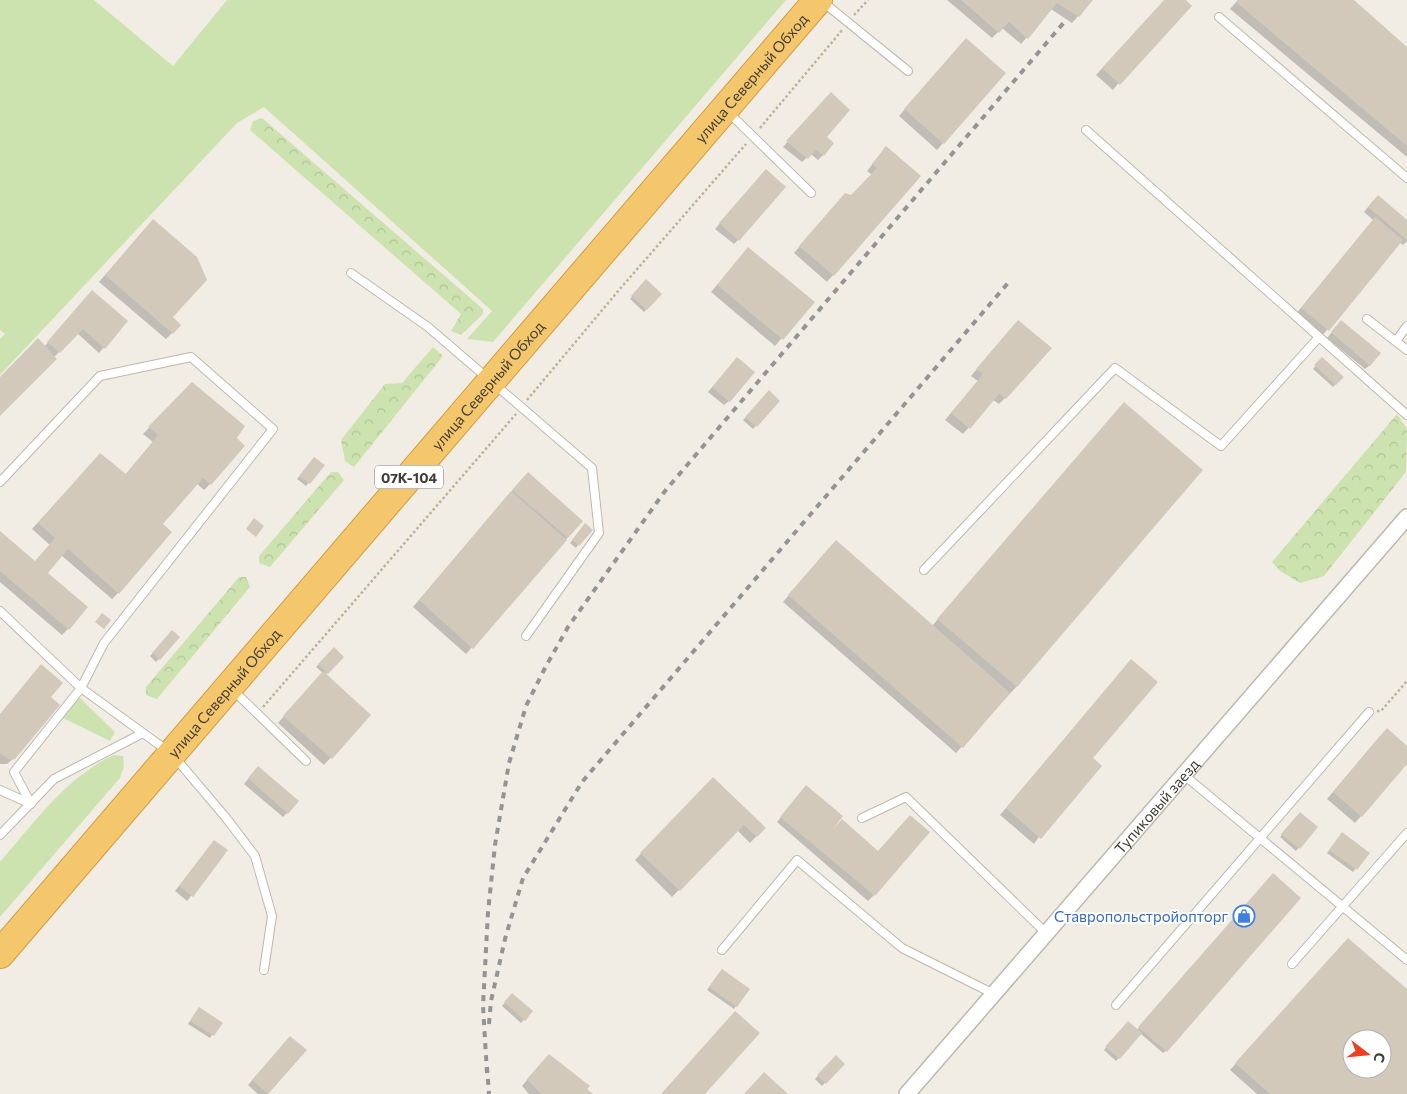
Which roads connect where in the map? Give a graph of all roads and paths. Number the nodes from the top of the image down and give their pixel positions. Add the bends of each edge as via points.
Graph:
1 (819, 0) edge
2 (868, 0) edge
3 (1219, 17) dead end
4 (848, 23) junction
5 (908, 72) dead end
6 (725, 108) junction
7 (1086, 130) dead end
8 (753, 136) junction
9 (1407, 178) edge
10 (811, 193) dead end
11 (351, 273) dead end
12 (1367, 319) dead end
13 (1407, 326) edge
14 (1319, 337) junction
15 (1396, 341) junction
16 (1407, 350) edge
17 (490, 382) junction
18 (521, 408) junction
19 (1407, 416) edge
20 (0, 482) edge
21 (1407, 518) edge
22 (924, 570) dead end
23 (0, 611) edge
24 (526, 636) dead end
25 (1407, 681) edge
26 (230, 687) junction
27 (81, 688) junction
28 (1369, 712) joint
29 (257, 714) junction
30 (144, 733) junction
31 (172, 754) junction
32 (306, 761) dead end
33 (1184, 775) junction
34 (0, 790) edge
35 (31, 804) junction
36 (862, 818) dead end
37 (1407, 833) edge
38 (0, 835) edge
39 (1262, 839) junction
40 (1342, 906) junction
41 (1046, 933) junction
42 (722, 950) dead end
43 (0, 954) edge
44 (1407, 960) edge
45 (1292, 964) dead end
46 (264, 970) dead end
47 (994, 994) junction
48 (1116, 1005) dead end
49 (907, 1094) edge

1 - 4 lane
1 - 6 highway, улица Северный Обход / 07К-104
2 - 4 path
3 - 9 lane
4 - 5 lane
4 - 8 path
6 - 8 lane
6 - 17 highway, улица Северный Обход / 07К-104
7 - 14 lane
8 - 10 lane
8 - 18 path
11 - 17 lane via 428,327
12 - 15 lane
13 - 15 lane
14 - 19 lane
14 - 22 lane via 1221,446 1116,368
15 - 16 lane
17 - 18 lane
17 - 26 highway, улица Северный Обход / 07К-104
18 - 24 lane via 592,468 599,533
18 - 29 path
20 - 27 lane via 100,376 191,357 273,428 104,643
21 - 33 street, Тупиковый заезд
23 - 27 lane
25 - 28 path via 1381,711
26 - 29 lane
26 - 31 highway, улица Северный Обход / 07К-104
27 - 30 lane
27 - 35 lane via 14,772
28 - 39 lane
29 - 32 lane
30 - 31 lane
30 - 35 lane via 54,779
31 - 43 highway, улица Северный Обход / 07К-104
31 - 46 lane via 255,856 272,916
33 - 39 lane
33 - 41 street, Тупиковый заезд
34 - 35 lane
35 - 38 lane
36 - 41 lane via 906,797
37 - 40 lane
39 - 40 lane
39 - 48 lane
40 - 44 lane
40 - 45 lane
41 - 47 street, Тупиковый заезд
42 - 47 lane via 797,860 902,948
47 - 49 street, Тупиковый заезд

